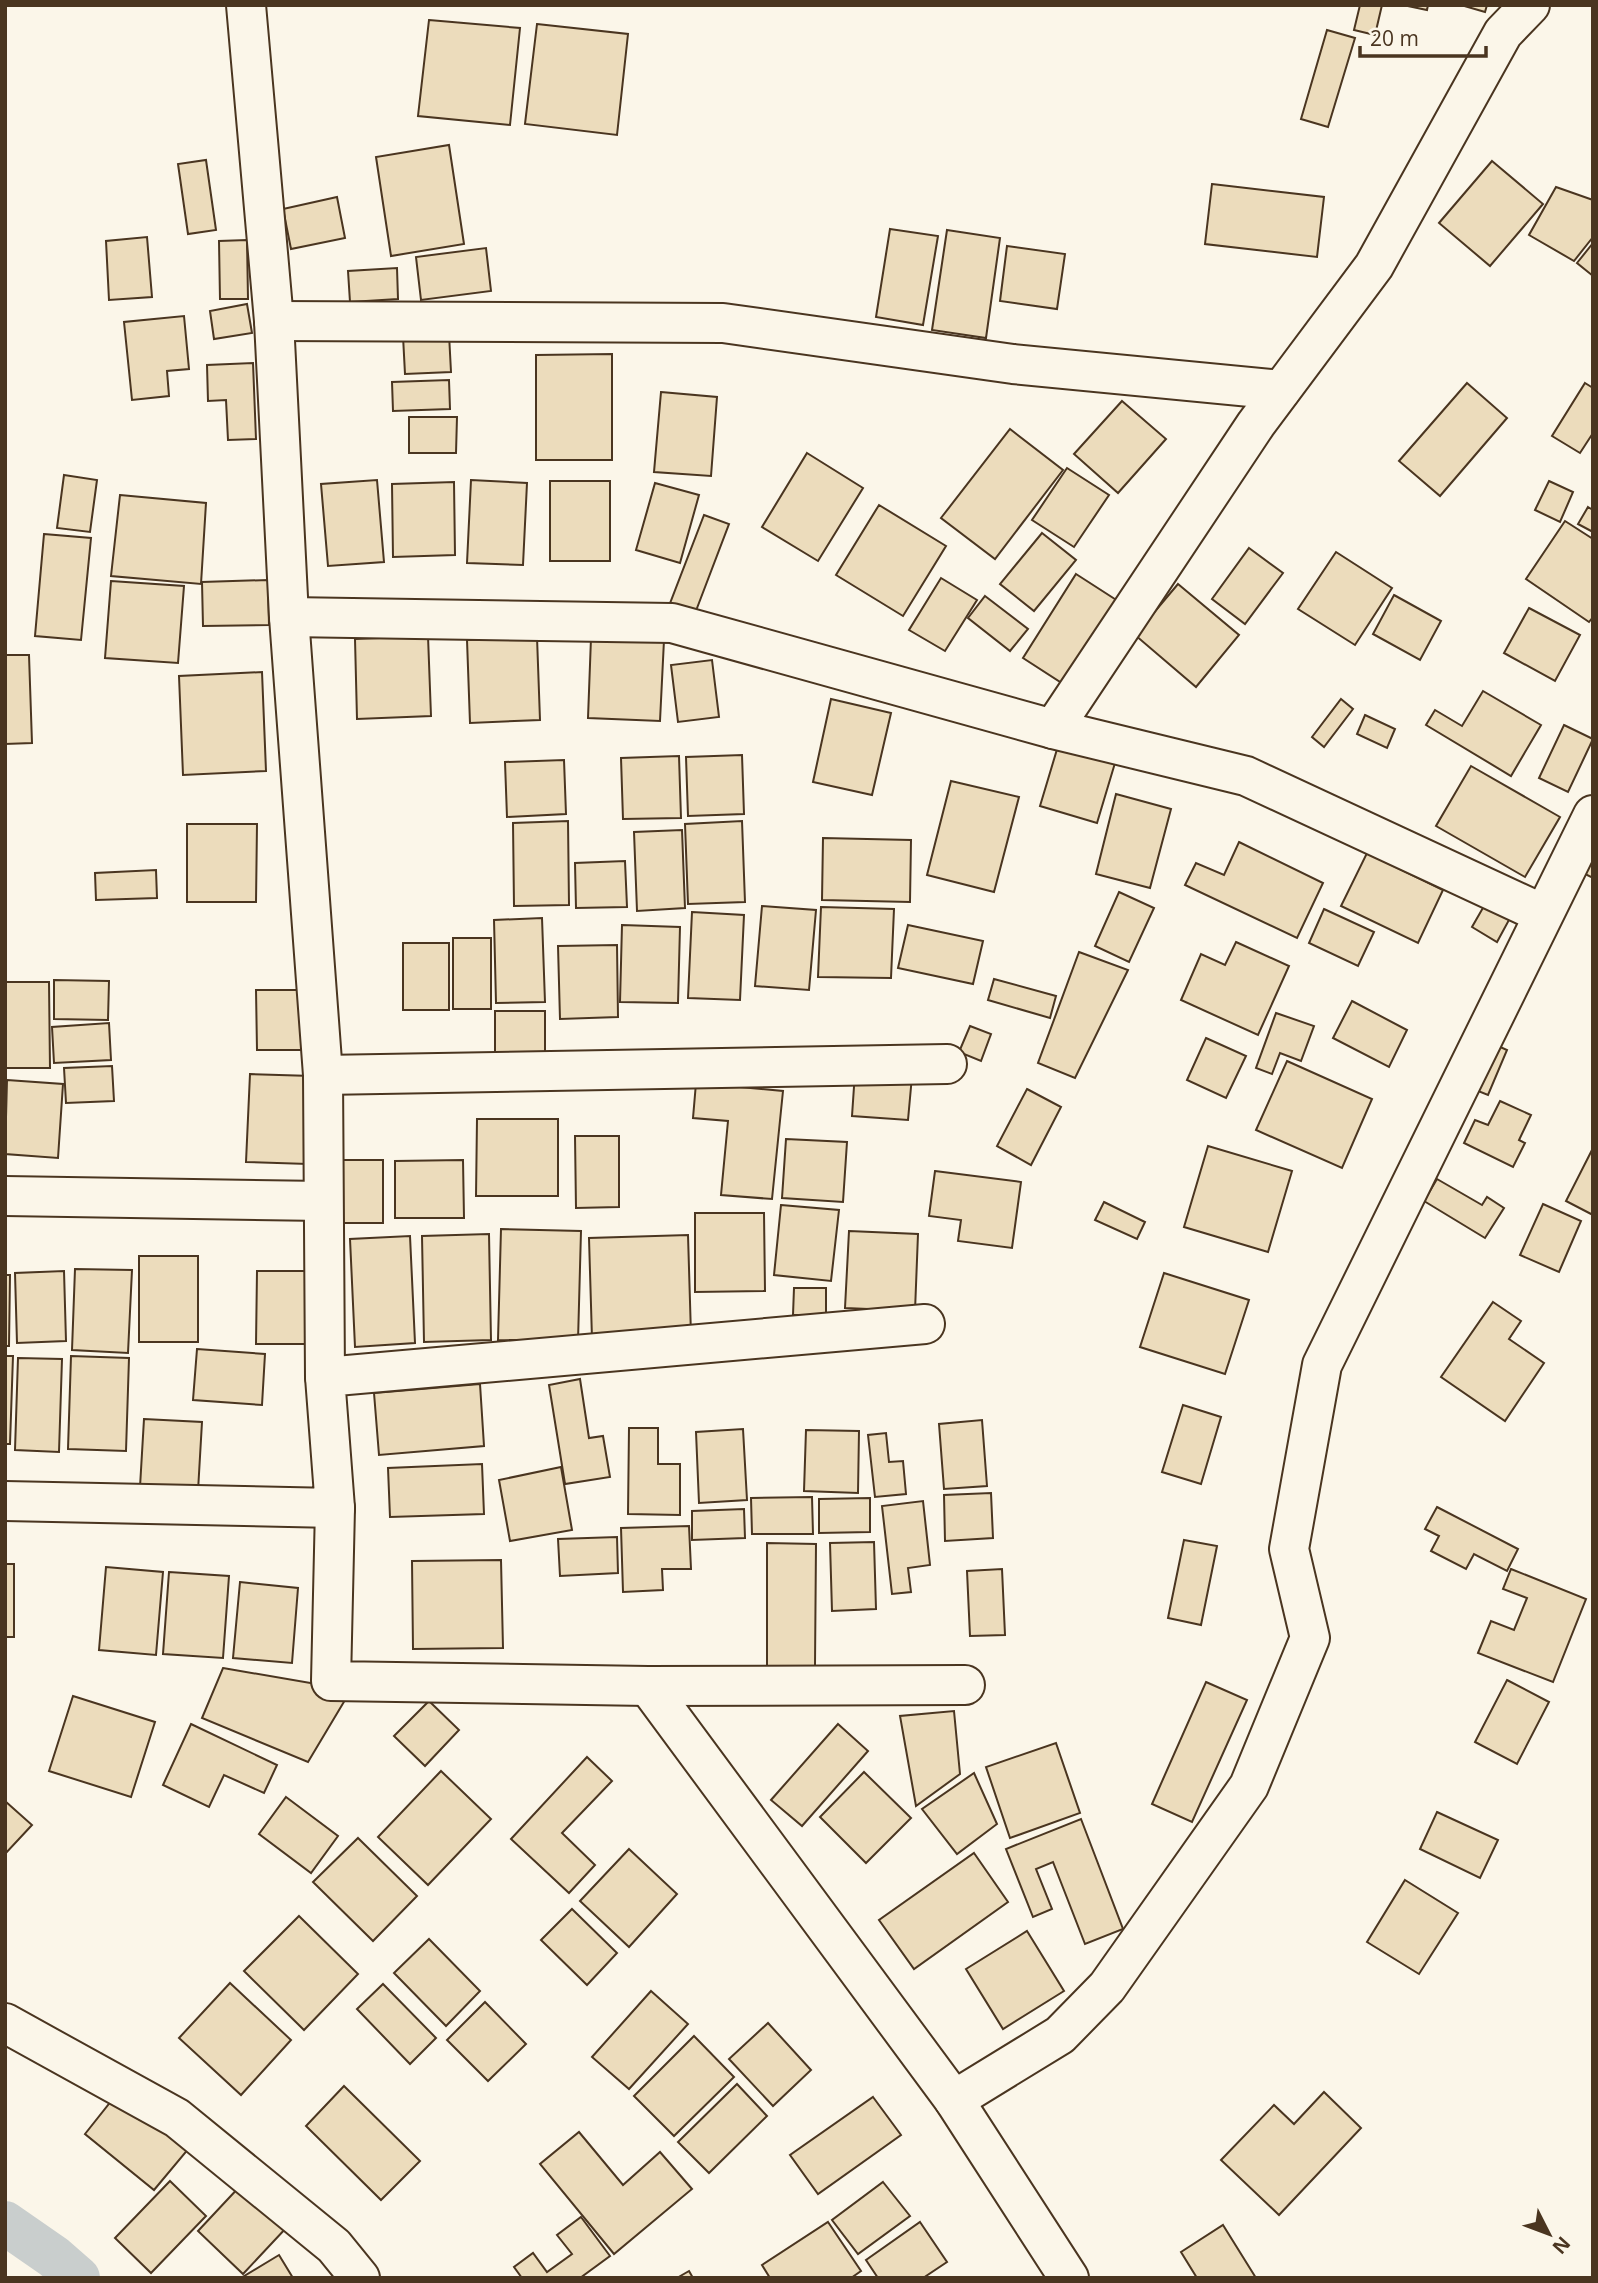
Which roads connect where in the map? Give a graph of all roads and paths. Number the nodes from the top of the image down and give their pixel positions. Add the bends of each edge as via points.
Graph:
1 (246, 5) edge
2 (1530, 5) edge
3 (274, 321) junction
4 (1280, 390) junction
5 (289, 617) junction
6 (1053, 729) junction
7 (1593, 815) edge
8 (1542, 914) junction
9 (947, 1064) dead end
10 (323, 1075) junction
11 (5, 1196) edge
12 (323, 1201) junction
13 (925, 1324) dead end
14 (325, 1377) junction
15 (5, 1501) edge
16 (335, 1508) junction
17 (965, 1685) dead end
18 (648, 1686) junction
19 (5, 2023) edge
20 (954, 2100) junction
21 (360, 2278) edge
22 (1069, 2278) edge

1 - 3 street
2 - 4 street via 1503,33 1374,266
3 - 4 street via 723,323 1013,364
3 - 5 street
4 - 6 street
5 - 6 street via 672,622
5 - 10 street
6 - 8 street via 1246,776
7 - 8 street
8 - 20 street via 1322,1365 1289,1549 1310,1638 1249,1786 1087,2010 1060,2035
9 - 10 street
10 - 12 street
11 - 12 street
12 - 14 street
13 - 14 street
14 - 16 street
15 - 16 street
16 - 18 street via 331,1681
17 - 18 street
18 - 20 street
19 - 21 street via 177,2118 334,2246
20 - 22 street

